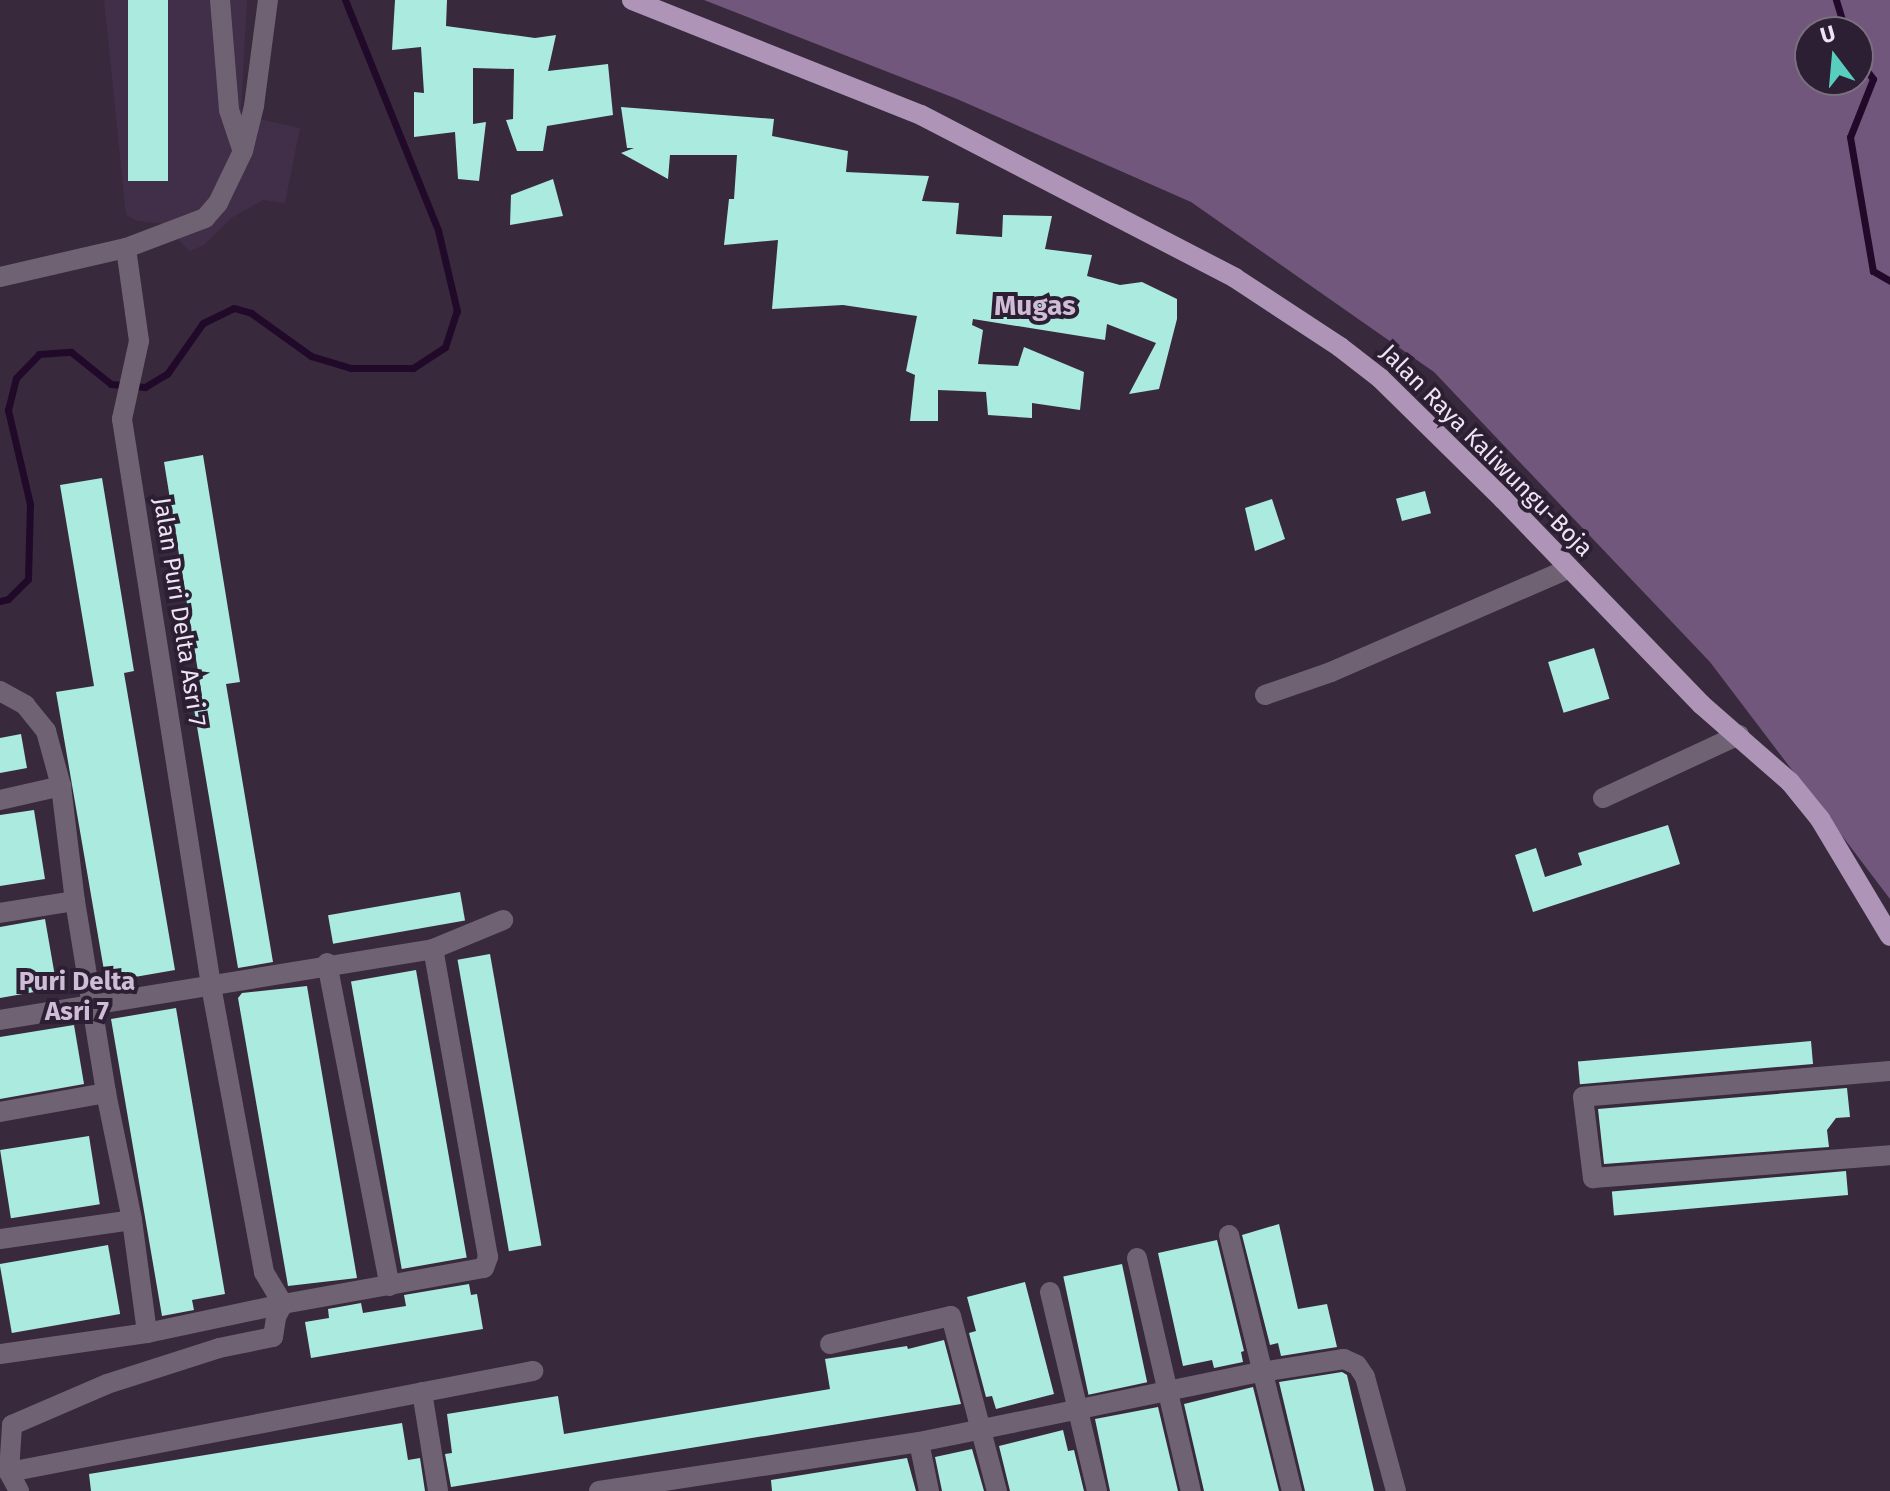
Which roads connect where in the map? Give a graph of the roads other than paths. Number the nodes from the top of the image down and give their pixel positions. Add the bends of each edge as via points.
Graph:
1 (220, 0) edge
2 (268, 0) edge
3 (632, 0) edge
4 (243, 151) junction
5 (126, 248) junction
6 (0, 277) edge
7 (1568, 569) junction
8 (0, 691) edge
9 (1265, 695) dead end
10 (1739, 735) junction
11 (61, 786) junction
12 (1603, 798) dead end
13 (0, 800) edge
14 (75, 901) junction
15 (0, 913) edge
16 (503, 920) dead end
17 (1890, 936) edge
18 (433, 949) junction
19 (327, 963) junction
20 (211, 985) junction
21 (94, 1005) junction
22 (0, 1020) edge
23 (1890, 1071) edge
24 (106, 1093) junction
25 (0, 1112) edge
26 (1890, 1155) edge
27 (132, 1220) junction
28 (1229, 1235) dead end
29 (0, 1239) edge
30 (1137, 1258) dead end
31 (390, 1286) junction
32 (1050, 1292) dead end
33 (283, 1304) junction
34 (147, 1333) junction
35 (830, 1344) dead end
36 (0, 1354) edge
37 (533, 1371) dead end
38 (1261, 1372) junction
39 (422, 1392) junction
40 (1169, 1393) junction
41 (1080, 1412) junction
42 (981, 1431) junction
43 (919, 1442) junction
44 (9, 1472) junction
45 (19, 1491) edge
46 (438, 1491) edge
47 (599, 1491) edge
48 (929, 1491) edge
49 (997, 1491) edge
50 (1097, 1491) edge
51 (1191, 1491) edge
52 (1292, 1491) edge
53 (1396, 1491) edge

1 - 4 street via 229,110
2 - 4 street
3 - 7 main road, Jalan Raya Kaliwungu-Boja via 921,115 1235,278 1302,319 1380,378
4 - 5 street via 205,218
5 - 6 street
5 - 20 street, Jalan Puri Delta Asri 7 via 139,341 122,419
7 - 9 street via 1331,672
7 - 10 main road, Jalan Raya Kaliwungu-Boja via 1702,705
8 - 11 street via 25,705 46,731
10 - 12 street
10 - 17 main road, Jalan Raya Kaliwungu-Boja via 1790,782 1820,819
11 - 13 street
11 - 14 street
14 - 15 street
14 - 21 street
16 - 18 street
18 - 19 street
18 - 31 street via 488,1257 484,1268
19 - 20 street
19 - 31 street
20 - 21 street
20 - 33 street, Jalan Puri Delta Asri 7 via 264,1272
21 - 22 street
21 - 24 street
23 - 26 street via 1583,1097 1593,1178
24 - 25 street
24 - 27 street
27 - 29 street
27 - 34 street
28 - 38 street
30 - 40 street
31 - 33 street
32 - 41 street
33 - 34 street
33 - 44 street via 273,1337 219,1348 107,1384 12,1425
34 - 36 street
35 - 42 street via 951,1316
37 - 39 street
38 - 40 street
38 - 52 street
38 - 53 street via 1344,1359 1357,1365 1365,1377
39 - 44 street
39 - 46 street
40 - 41 street
40 - 51 street
41 - 42 street
41 - 50 street
42 - 43 street
42 - 49 street
43 - 47 street
43 - 48 street
44 - 45 street

